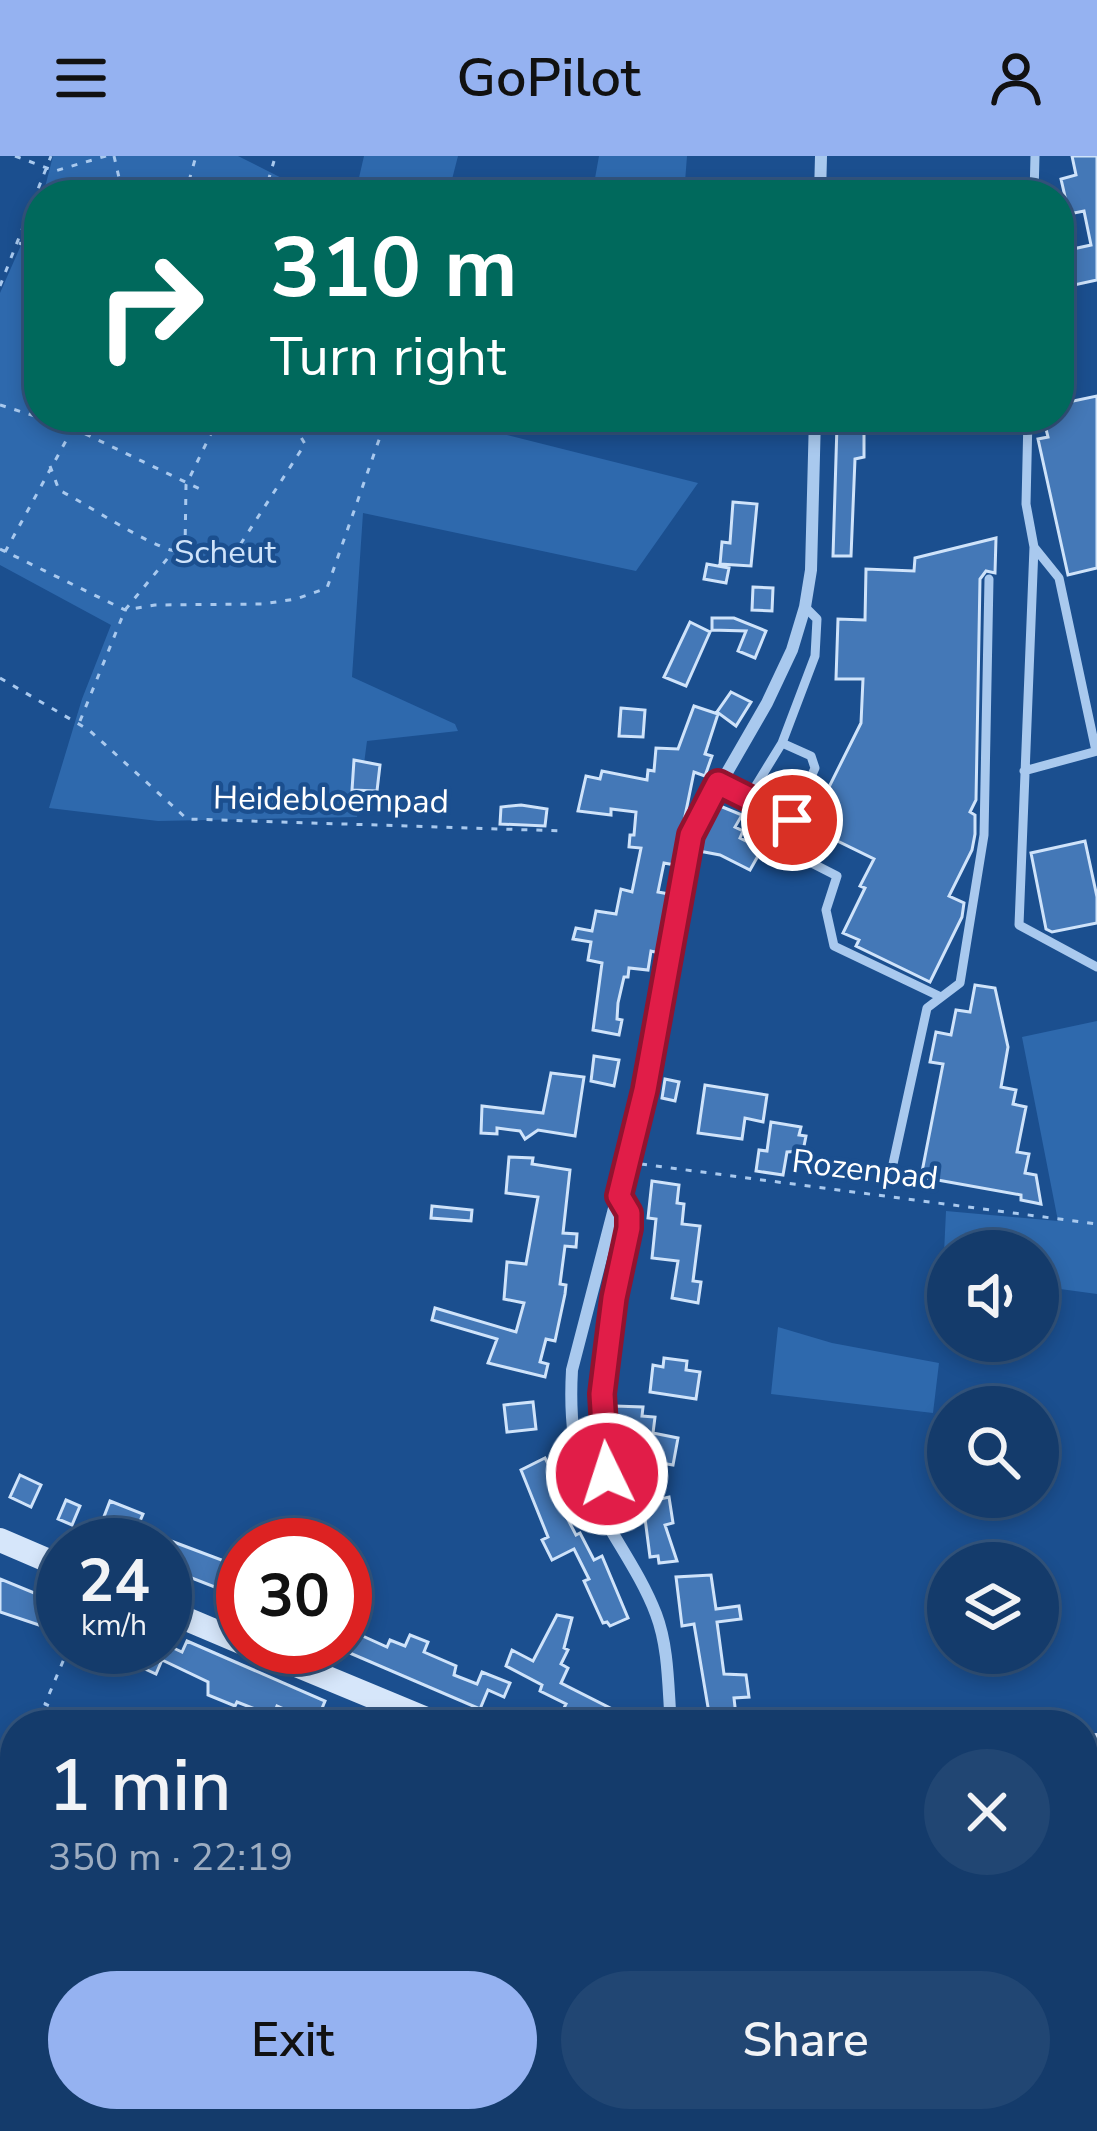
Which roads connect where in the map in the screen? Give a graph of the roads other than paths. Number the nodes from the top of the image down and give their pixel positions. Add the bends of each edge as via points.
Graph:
1 (815, 432) edge
2 (1028, 432) edge
3 (1034, 547) junction
4 (989, 579) dead end
5 (805, 607) junction
6 (767, 703) junction
7 (792, 720) junction
8 (782, 743) junction
9 (1097, 751) edge
10 (1024, 771) junction
11 (718, 783) junction
12 (747, 800) junction
13 (792, 820) junction
14 (1097, 967) edge
15 (941, 997) junction
16 (893, 1164) dead end
17 (619, 1196) junction
18 (607, 1520) junction
19 (0, 1540) edge
20 (36, 1555) edge
21 (318, 1674) edge
22 (405, 1710) edge
23 (669, 1710) edge

1 - 5 street
2 - 3 lane
3 - 9 lane via 1058,578
3 - 10 lane
4 - 15 lane via 984,835 960,983
5 - 6 street
5 - 7 lane via 817,619 815,656
6 - 7 lane
6 - 11 street
7 - 8 lane
8 - 12 lane
8 - 13 lane via 811,756 815,768
9 - 10 lane
10 - 14 lane via 1019,925
11 - 12 lane
11 - 17 street via 691,835
12 - 13 lane
13 - 15 lane via 794,854 837,876 826,910 834,946
15 - 16 lane via 927,1008
17 - 18 street via 629,1228 602,1394 613,1507
17 - 18 street via 571,1391 577,1453
18 - 23 street via 661,1626
19 - 20 street
21 - 22 street

